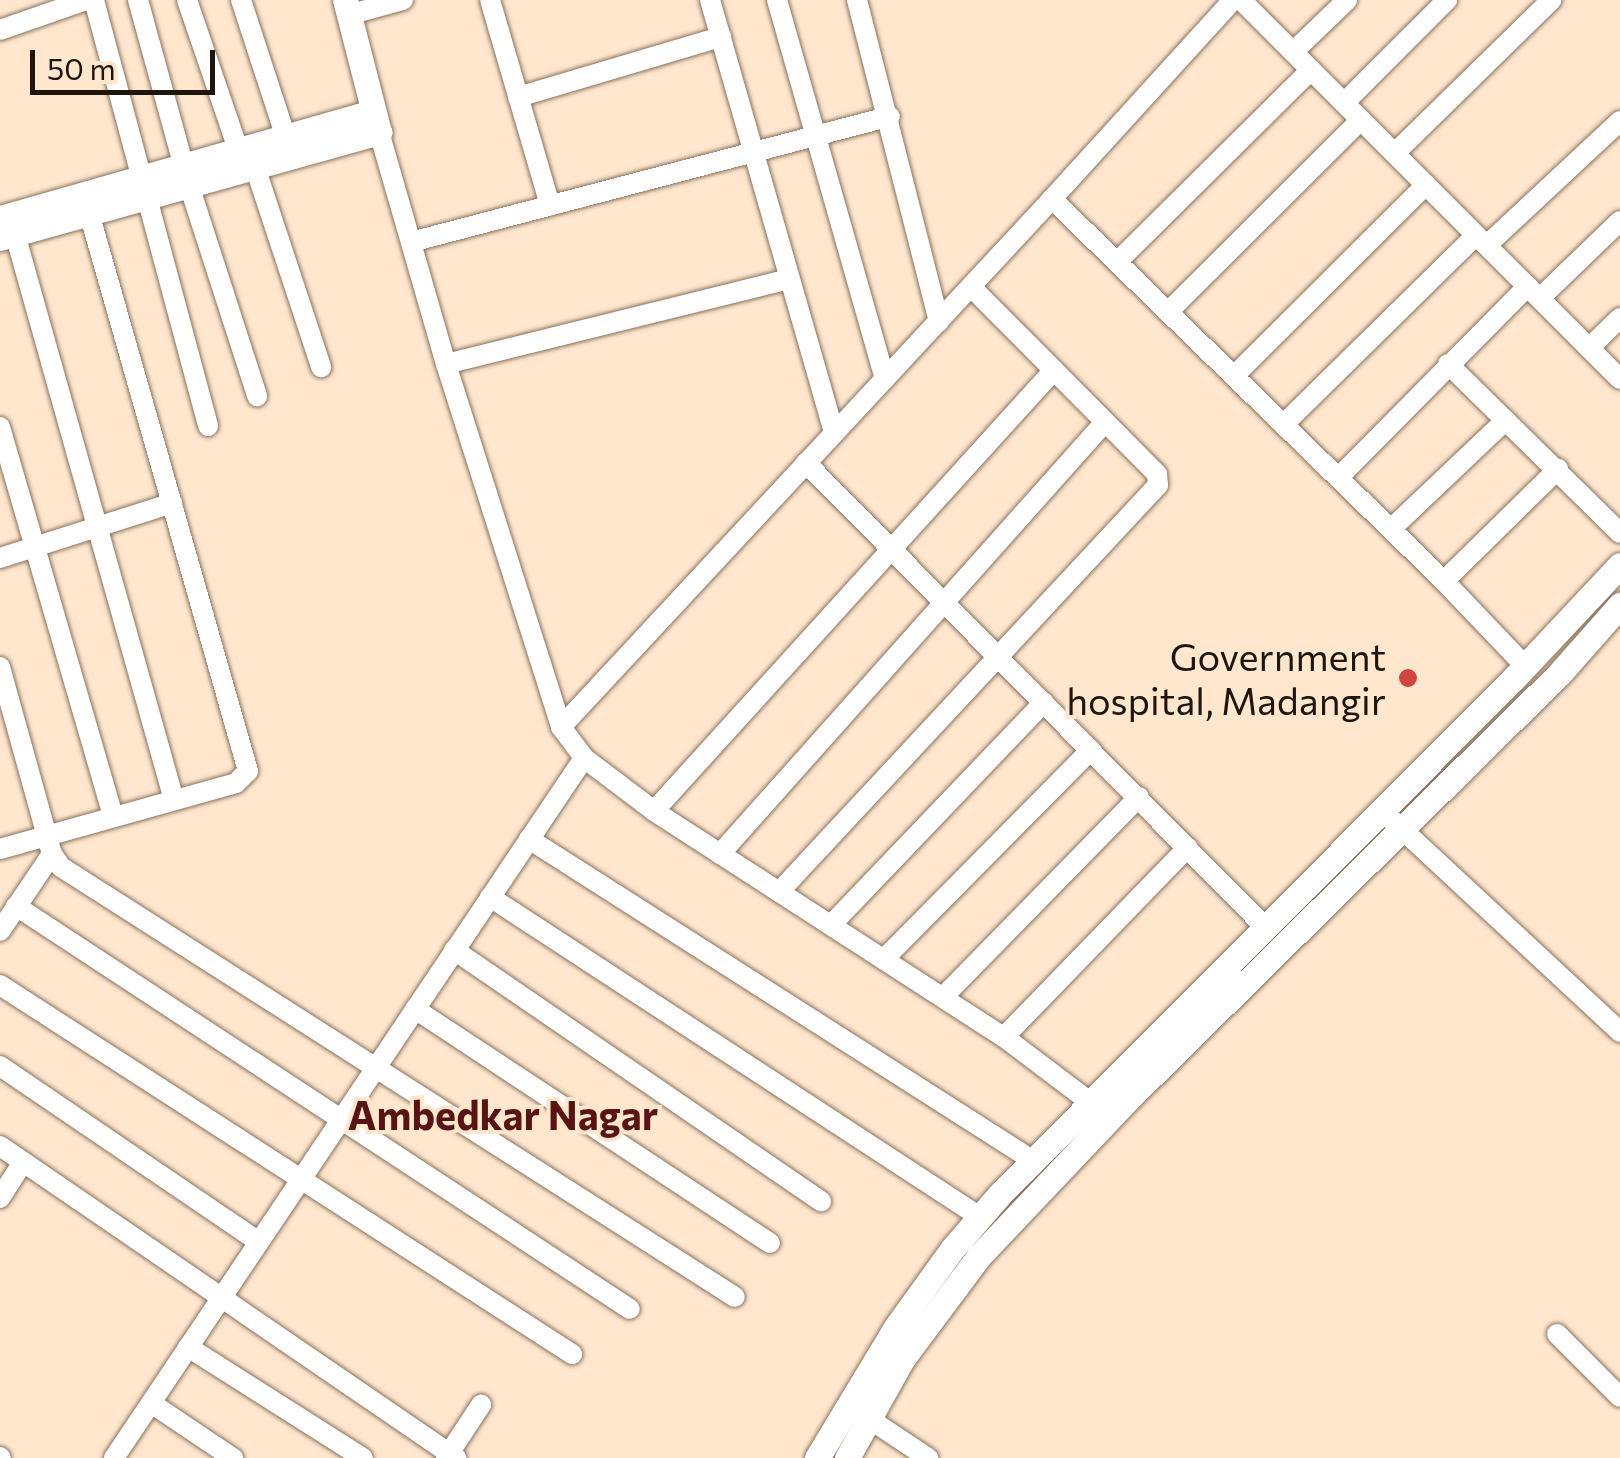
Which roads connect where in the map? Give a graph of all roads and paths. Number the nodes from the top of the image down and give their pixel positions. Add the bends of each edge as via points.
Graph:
1 (90, 0) edge
2 (138, 0) edge
3 (187, 0) edge
4 (241, 0) edge
5 (403, 0) edge
6 (490, 0) edge
7 (710, 0) edge
8 (777, 0) edge
9 (857, 0) edge
10 (1237, 0) edge
11 (1347, 0) edge
12 (1447, 0) edge
13 (1551, 0) edge
14 (346, 7) edge
15 (0, 30) edge
16 (721, 37) junction
17 (1293, 52) junction
18 (1311, 70) junction
19 (518, 98) junction
20 (1344, 103) junction
21 (890, 116) junction
22 (1361, 120) junction
23 (1620, 121) edge
24 (376, 122) junction
25 (815, 135) junction
26 (289, 146) junction
27 (754, 151) junction
28 (1395, 154) junction
29 (246, 162) junction
30 (187, 175) junction
31 (1426, 184) junction
32 (142, 189) junction
33 (1052, 199) junction
34 (550, 206) junction
35 (89, 213) junction
36 (1620, 221) edge
37 (5, 230) edge
38 (1481, 240) junction
39 (411, 242) junction
40 (1117, 262) junction
41 (790, 278) junction
42 (971, 287) junction
43 (1534, 292) junction
44 (1168, 312) junction
45 (1620, 318) edge
46 (939, 322) junction
47 (1589, 348) junction
48 (446, 364) junction
49 (1448, 364) junction
50 (321, 367) dead end
51 (1054, 370) junction
52 (1234, 376) junction
53 (1620, 378) edge
54 (885, 380) junction
55 (257, 396) dead end
56 (1506, 420) junction
57 (1105, 422) junction
58 (1284, 424) junction
59 (208, 426) dead end
60 (0, 427) edge
61 (834, 434) junction
62 (4, 453) edge
63 (806, 463) junction
64 (1558, 470) junction
65 (1338, 478) junction
66 (172, 503) junction
67 (98, 526) junction
68 (1391, 530) junction
69 (1620, 533) edge
70 (35, 547) junction
71 (892, 550) junction
72 (0, 558) edge
73 (1620, 564) edge
74 (1444, 581) junction
75 (943, 601) junction
76 (1620, 605) edge
77 (996, 654) junction
78 (1525, 666) junction
79 (0, 667) edge
80 (1044, 702) junction
81 (561, 727) junction
82 (1091, 750) junction
83 (584, 758) junction
84 (1138, 797) junction
85 (174, 800) junction
86 (654, 811) junction
87 (113, 817) junction
88 (1391, 819) junction
89 (529, 839) junction
90 (49, 845) junction
91 (1188, 847) junction
92 (0, 849) edge
93 (720, 854) junction
94 (779, 892) junction
95 (490, 896) junction
96 (16, 906) junction
97 (832, 925) junction
98 (1265, 927) junction
99 (0, 931) edge
100 (454, 950) junction
101 (884, 959) junction
102 (0, 985) edge
103 (943, 997) junction
104 (415, 1009) junction
105 (1620, 1032) edge
106 (1004, 1037) junction
107 (0, 1066) edge
108 (376, 1068) junction
109 (1088, 1103) junction
110 (1111, 1117) junction
111 (341, 1119) junction
112 (0, 1146) edge
113 (1032, 1160) junction
114 (23, 1162) junction
115 (301, 1179) junction
116 (0, 1198) edge
117 (821, 1201) dead end
118 (980, 1217) junction
119 (259, 1242) junction
120 (770, 1242) dead end
121 (735, 1297) dead end
122 (221, 1298) junction
123 (630, 1309) dead end
124 (1557, 1334) dead end
125 (188, 1347) junction
126 (572, 1354) dead end
127 (1620, 1396) edge
128 (150, 1403) junction
129 (482, 1405) dead end
130 (871, 1420) junction
131 (451, 1456) edge
132 (116, 1457) edge
133 (233, 1458) edge
134 (363, 1458) edge
135 (817, 1458) edge
136 (847, 1458) edge
137 (928, 1458) edge

1 - 15 street
1 - 32 street
2 - 30 street
3 - 29 street
4 - 26 street
5 - 14 street
6 - 19 street
7 - 16 street
8 - 25 street
9 - 21 street
10 - 17 street
10 - 33 street
11 - 17 street
12 - 20 street
13 - 28 street
14 - 24 street
16 - 19 street
16 - 27 street
17 - 18 street
18 - 20 street
18 - 40 street
19 - 34 street
20 - 22 street
21 - 25 street
21 - 46 street
22 - 28 street
22 - 44 street
23 - 38 street
24 - 26 street
24 - 39 street
25 - 27 street
25 - 54 street
26 - 29 street
27 - 34 street
27 - 41 street
28 - 31 street
29 - 30 street
29 - 50 street
30 - 32 street
30 - 55 street
31 - 38 street
31 - 52 street
32 - 35 street
32 - 37 street
32 - 59 street
33 - 40 street
33 - 42 street
34 - 39 street
35 - 37 street
35 - 66 street
36 - 43 street
37 - 67 street
38 - 43 street
38 - 58 street
39 - 48 street
40 - 44 street
41 - 48 street
41 - 61 street
42 - 46 street
42 - 51 street
43 - 47 street
43 - 49 street
44 - 52 street
45 - 47 street
46 - 54 street
47 - 53 street
48 - 81 street
49 - 56 street
49 - 65 street
51 - 57 street
51 - 71 street
52 - 58 street
54 - 61 street
56 - 64 street
56 - 68 street
57 - 75 street
57 - 77 street via 1157,474 1158,485
58 - 65 street
60 - 62 street
61 - 63 street
62 - 70 street
63 - 71 street
63 - 81 street
64 - 69 street
64 - 74 street
65 - 68 street
66 - 67 street
66 - 85 street via 248,771 236,783
67 - 70 street
67 - 85 street
68 - 74 street
70 - 72 street
70 - 87 street
71 - 75 street
71 - 86 street
73 - 78 street
74 - 78 street
75 - 77 street
75 - 93 street
76 - 88 street via 1560,673
77 - 80 street
77 - 94 street
78 - 88 street
79 - 90 street
80 - 82 street
80 - 97 street
81 - 83 street
82 - 84 street
82 - 101 street
83 - 86 street
83 - 89 street
84 - 91 street
84 - 103 street
85 - 87 street
86 - 93 street
87 - 90 street
88 - 98 street
88 - 105 street
88 - 110 street
89 - 95 street
89 - 113 street
90 - 92 street
90 - 96 street
90 - 108 street via 74,876
91 - 98 street
91 - 106 street
93 - 94 street
94 - 97 street
95 - 100 street
95 - 118 street
96 - 99 street
96 - 111 street
97 - 101 street
98 - 109 street
100 - 104 street
100 - 117 street
101 - 103 street
102 - 115 street
103 - 106 street
104 - 108 street
104 - 120 street
106 - 109 street
107 - 119 street
108 - 111 street
108 - 121 street
109 - 110 street
109 - 113 street
110 - 130 street via 979,1256 904,1358
111 - 115 street
111 - 123 street
112 - 114 street
113 - 118 street
114 - 116 street
114 - 122 street
115 - 119 street
115 - 126 street
118 - 135 street via 896,1327
119 - 122 street
122 - 125 street
122 - 131 street
124 - 127 street
125 - 128 street
125 - 134 street
128 - 132 street
128 - 133 street
129 - 131 street
130 - 136 street
130 - 137 street

